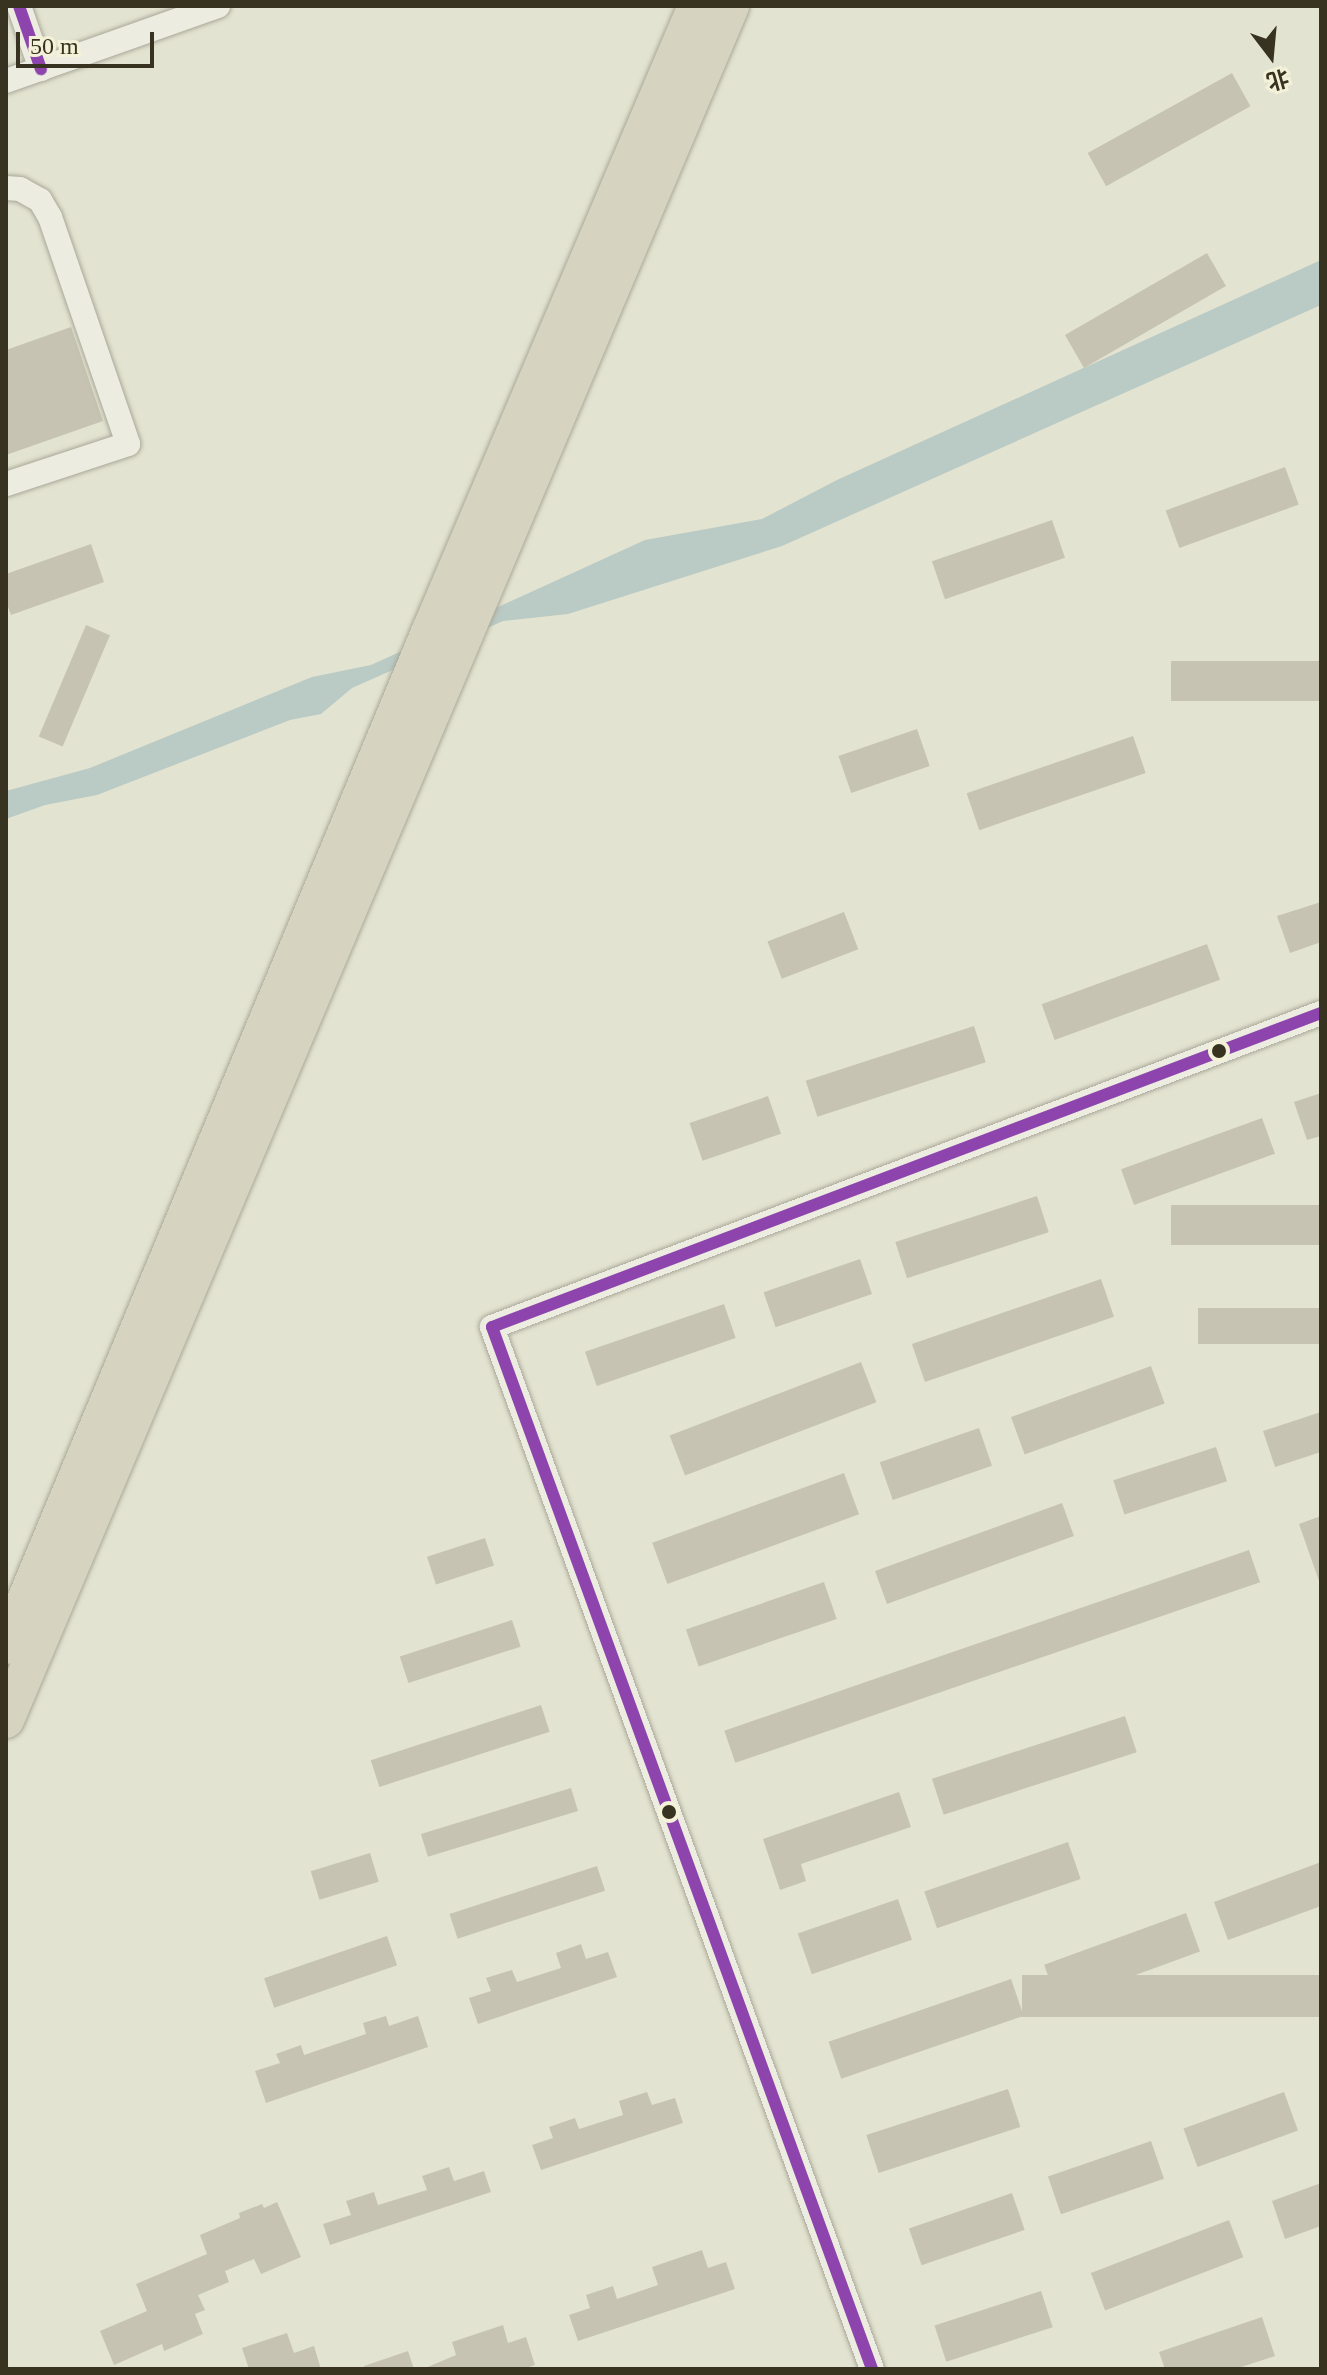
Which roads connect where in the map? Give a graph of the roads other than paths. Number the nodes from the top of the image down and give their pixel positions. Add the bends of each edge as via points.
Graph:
1 (19, 6) edge
2 (218, 6) edge
3 (696, 6) edge
4 (731, 6) edge
5 (41, 69) junction
6 (6, 81) edge
7 (6, 188) edge
8 (6, 484) edge
9 (445, 637) junction
10 (1321, 1013) edge
11 (6, 1646) edge
12 (6, 1720) edge
13 (872, 2369) edge

1 - 5 street
2 - 5 street
3 - 9 highway
4 - 9 highway via 473,610
5 - 6 street
7 - 8 street via 40,200 50,217 128,444
9 - 11 highway via 417,667
9 - 12 highway
10 - 13 street via 492,1327

